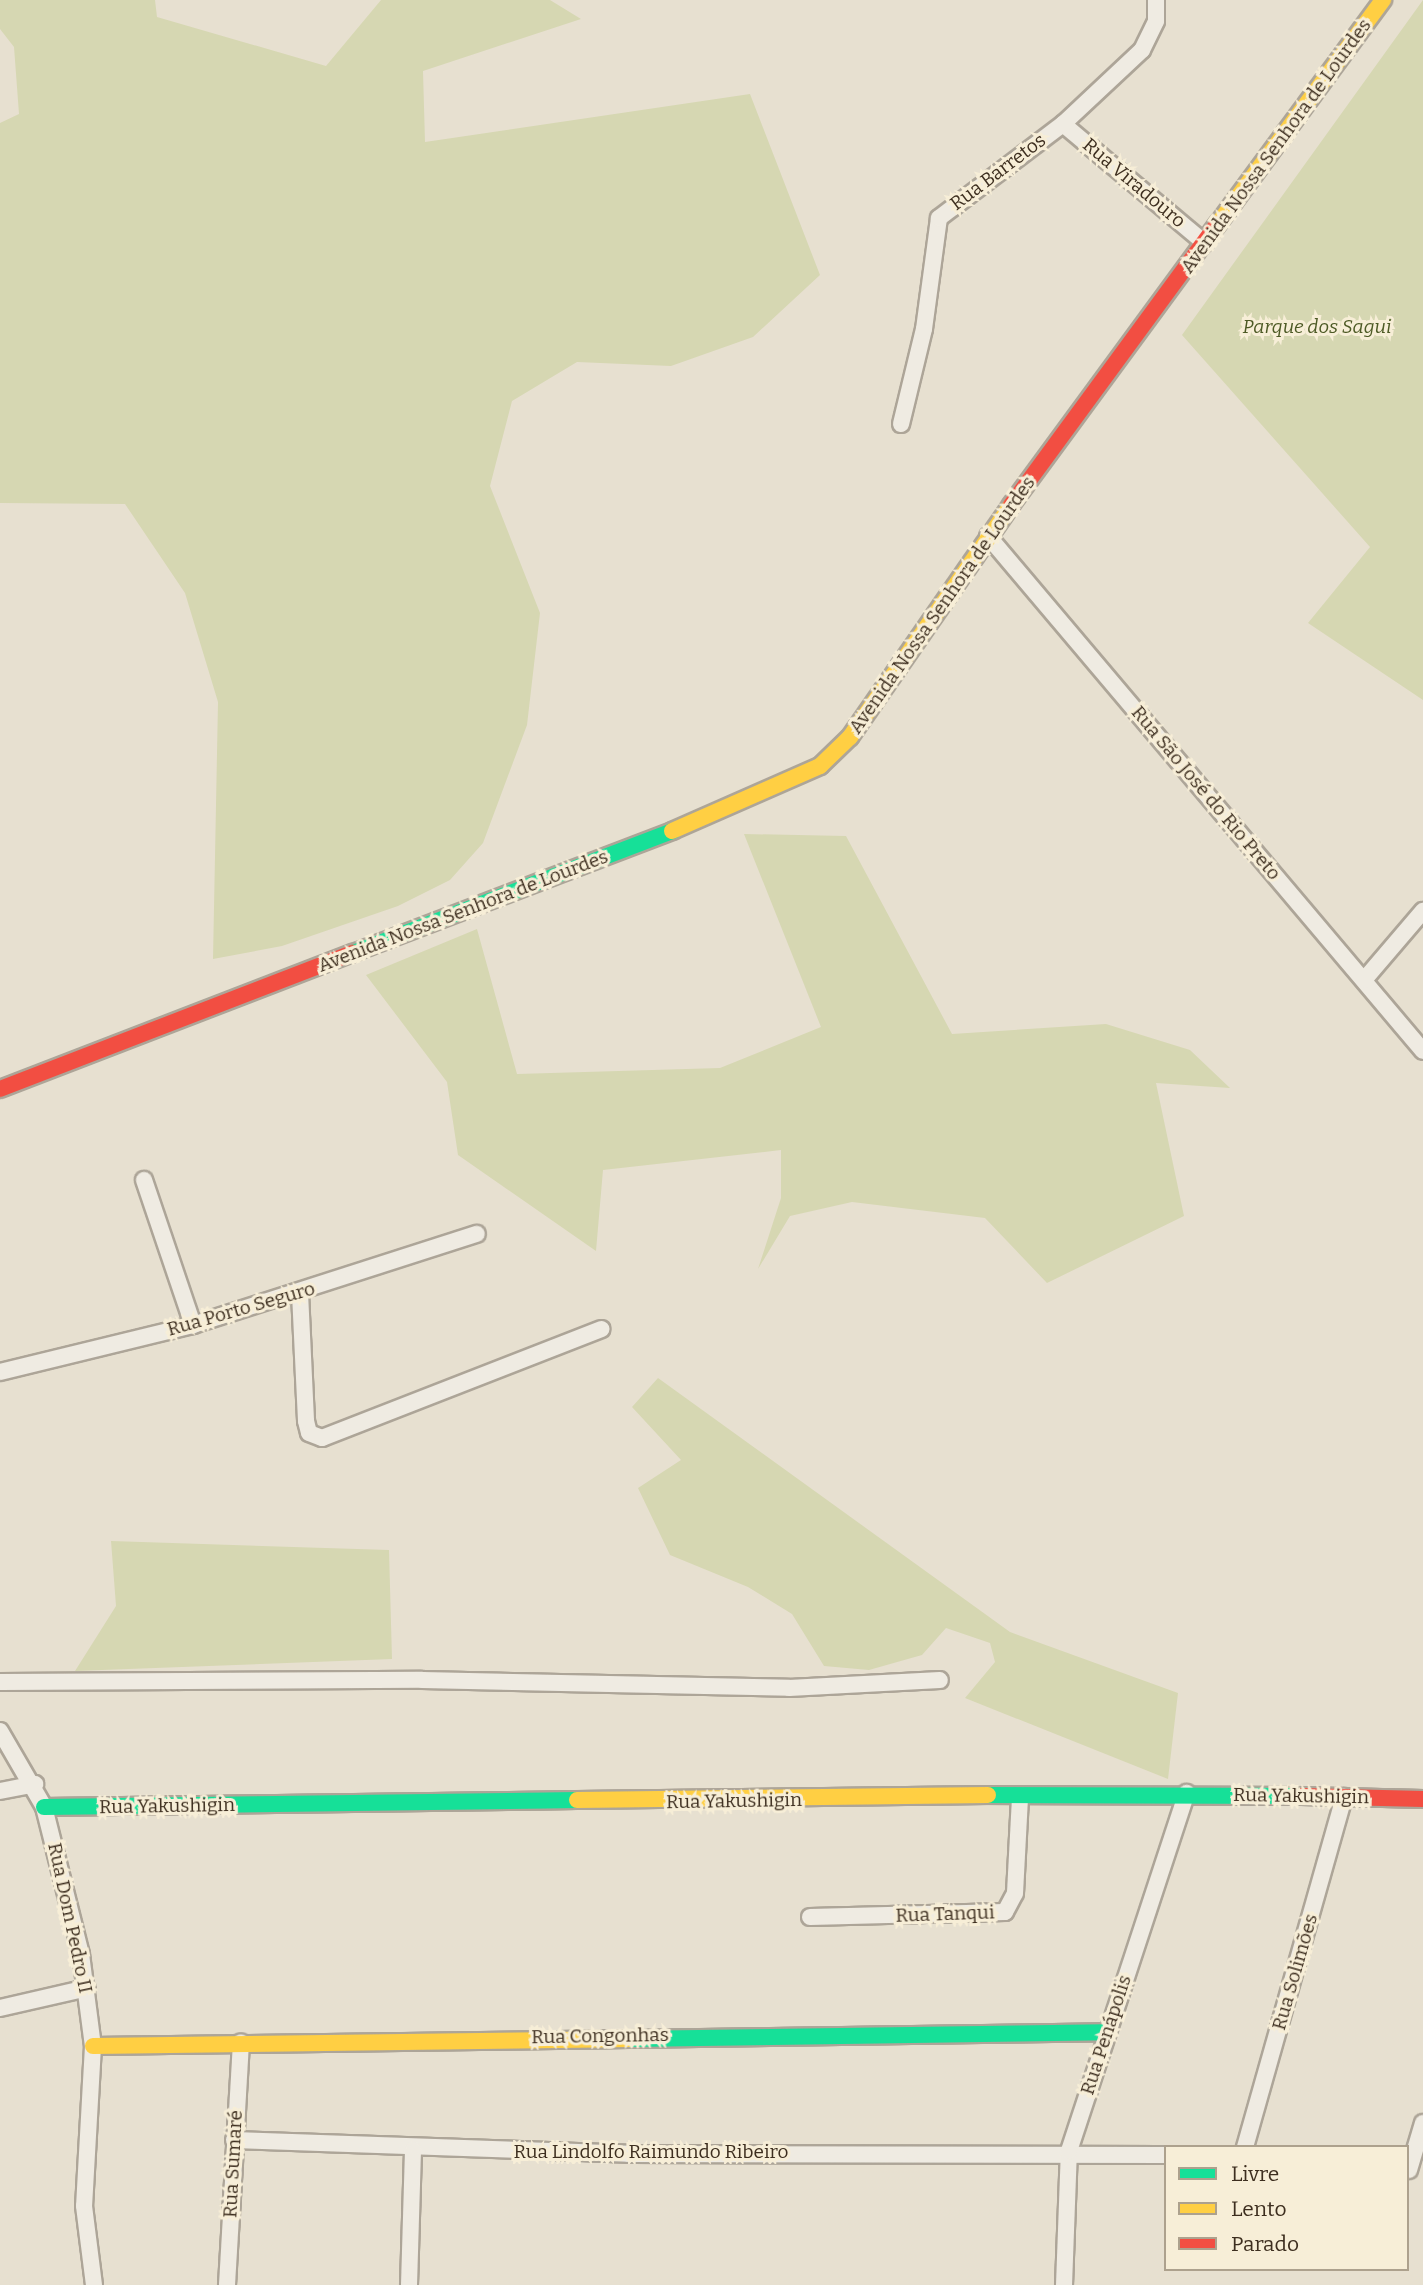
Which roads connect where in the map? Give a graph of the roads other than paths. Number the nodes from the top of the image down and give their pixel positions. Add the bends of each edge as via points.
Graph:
1 (1156, 0) edge
2 (1383, 0) edge
3 (1063, 124) junction
4 (1205, 243) junction
5 (901, 424) dead end
6 (988, 536) junction
7 (1423, 911) edge
8 (1364, 980) junction
9 (1423, 1051) edge
10 (0, 1089) edge
11 (145, 1180) dead end
12 (477, 1234) dead end
13 (300, 1293) junction
14 (193, 1325) junction
15 (601, 1329) dead end
16 (0, 1372) edge
17 (940, 1680) dead end
18 (0, 1682) edge
19 (0, 1731) edge
20 (35, 1784) junction
21 (0, 1791) edge
22 (1187, 1793) junction
23 (1344, 1797) junction
24 (1020, 1798) junction
25 (1423, 1799) edge
26 (44, 1807) junction
27 (810, 1917) dead end
28 (87, 1988) junction
29 (0, 2008) edge
30 (1107, 2032) junction
31 (241, 2042) junction
32 (93, 2046) junction
33 (1423, 2123) edge
34 (234, 2140) junction
35 (1246, 2145) edge
36 (414, 2150) junction
37 (1069, 2151) junction
38 (1164, 2155) edge
39 (1413, 2170) edge
40 (94, 2285) edge
41 (227, 2285) edge
42 (409, 2285) edge
43 (1065, 2285) edge

1 - 3 street, Rua Barretos via 1156,21 1142,50
2 - 4 street, Avenida Nossa Senhora de Lourdes
3 - 4 street, Rua Viradouro
3 - 5 street, Rua Barretos via 939,218 924,329
4 - 6 street, Avenida Nossa Senhora de Lourdes
6 - 8 street, Rua São José do Rio Preto
6 - 10 street, Avenida Nossa Senhora de Lourdes via 850,737 794,782
7 - 8 street
8 - 9 street, Rua São José do Rio Preto
11 - 14 street
12 - 13 street, Rua Porto Seguro
13 - 14 street, Rua Porto Seguro
13 - 15 street via 306,1420 314,1437 329,1436
14 - 16 street, Rua Porto Seguro
17 - 18 street via 789,1688 422,1680
19 - 20 street, Rua Dom Pedro II
20 - 21 street
20 - 26 street, Rua Dom Pedro II
22 - 23 street, Rua Yakushigin
22 - 24 street, Rua Yakushigin
22 - 30 street, Rua Penápolis
23 - 25 street, Rua Yakushigin
23 - 35 street, Rua Solimões
24 - 26 street, Rua Yakushigin
24 - 27 street, Rua Tanqui via 1015,1893 1005,1912
26 - 28 street, Rua Dom Pedro II
28 - 29 street
28 - 32 street, Rua Dom Pedro II
30 - 31 street, Rua Congonhas
30 - 37 street, Rua Penápolis
31 - 32 street, Rua Congonhas
31 - 34 street, Rua Sumaré
32 - 40 street, Rua Dom Pedro II via 84,2206
33 - 39 street
34 - 36 street, Rua Lindolfo Raimundo Ribeiro
34 - 41 street, Rua Sumaré
36 - 37 street, Rua Lindolfo Raimundo Ribeiro
36 - 42 street
37 - 38 street, Rua Lindolfo Raimundo Ribeiro
37 - 43 street, Rua Penápolis

